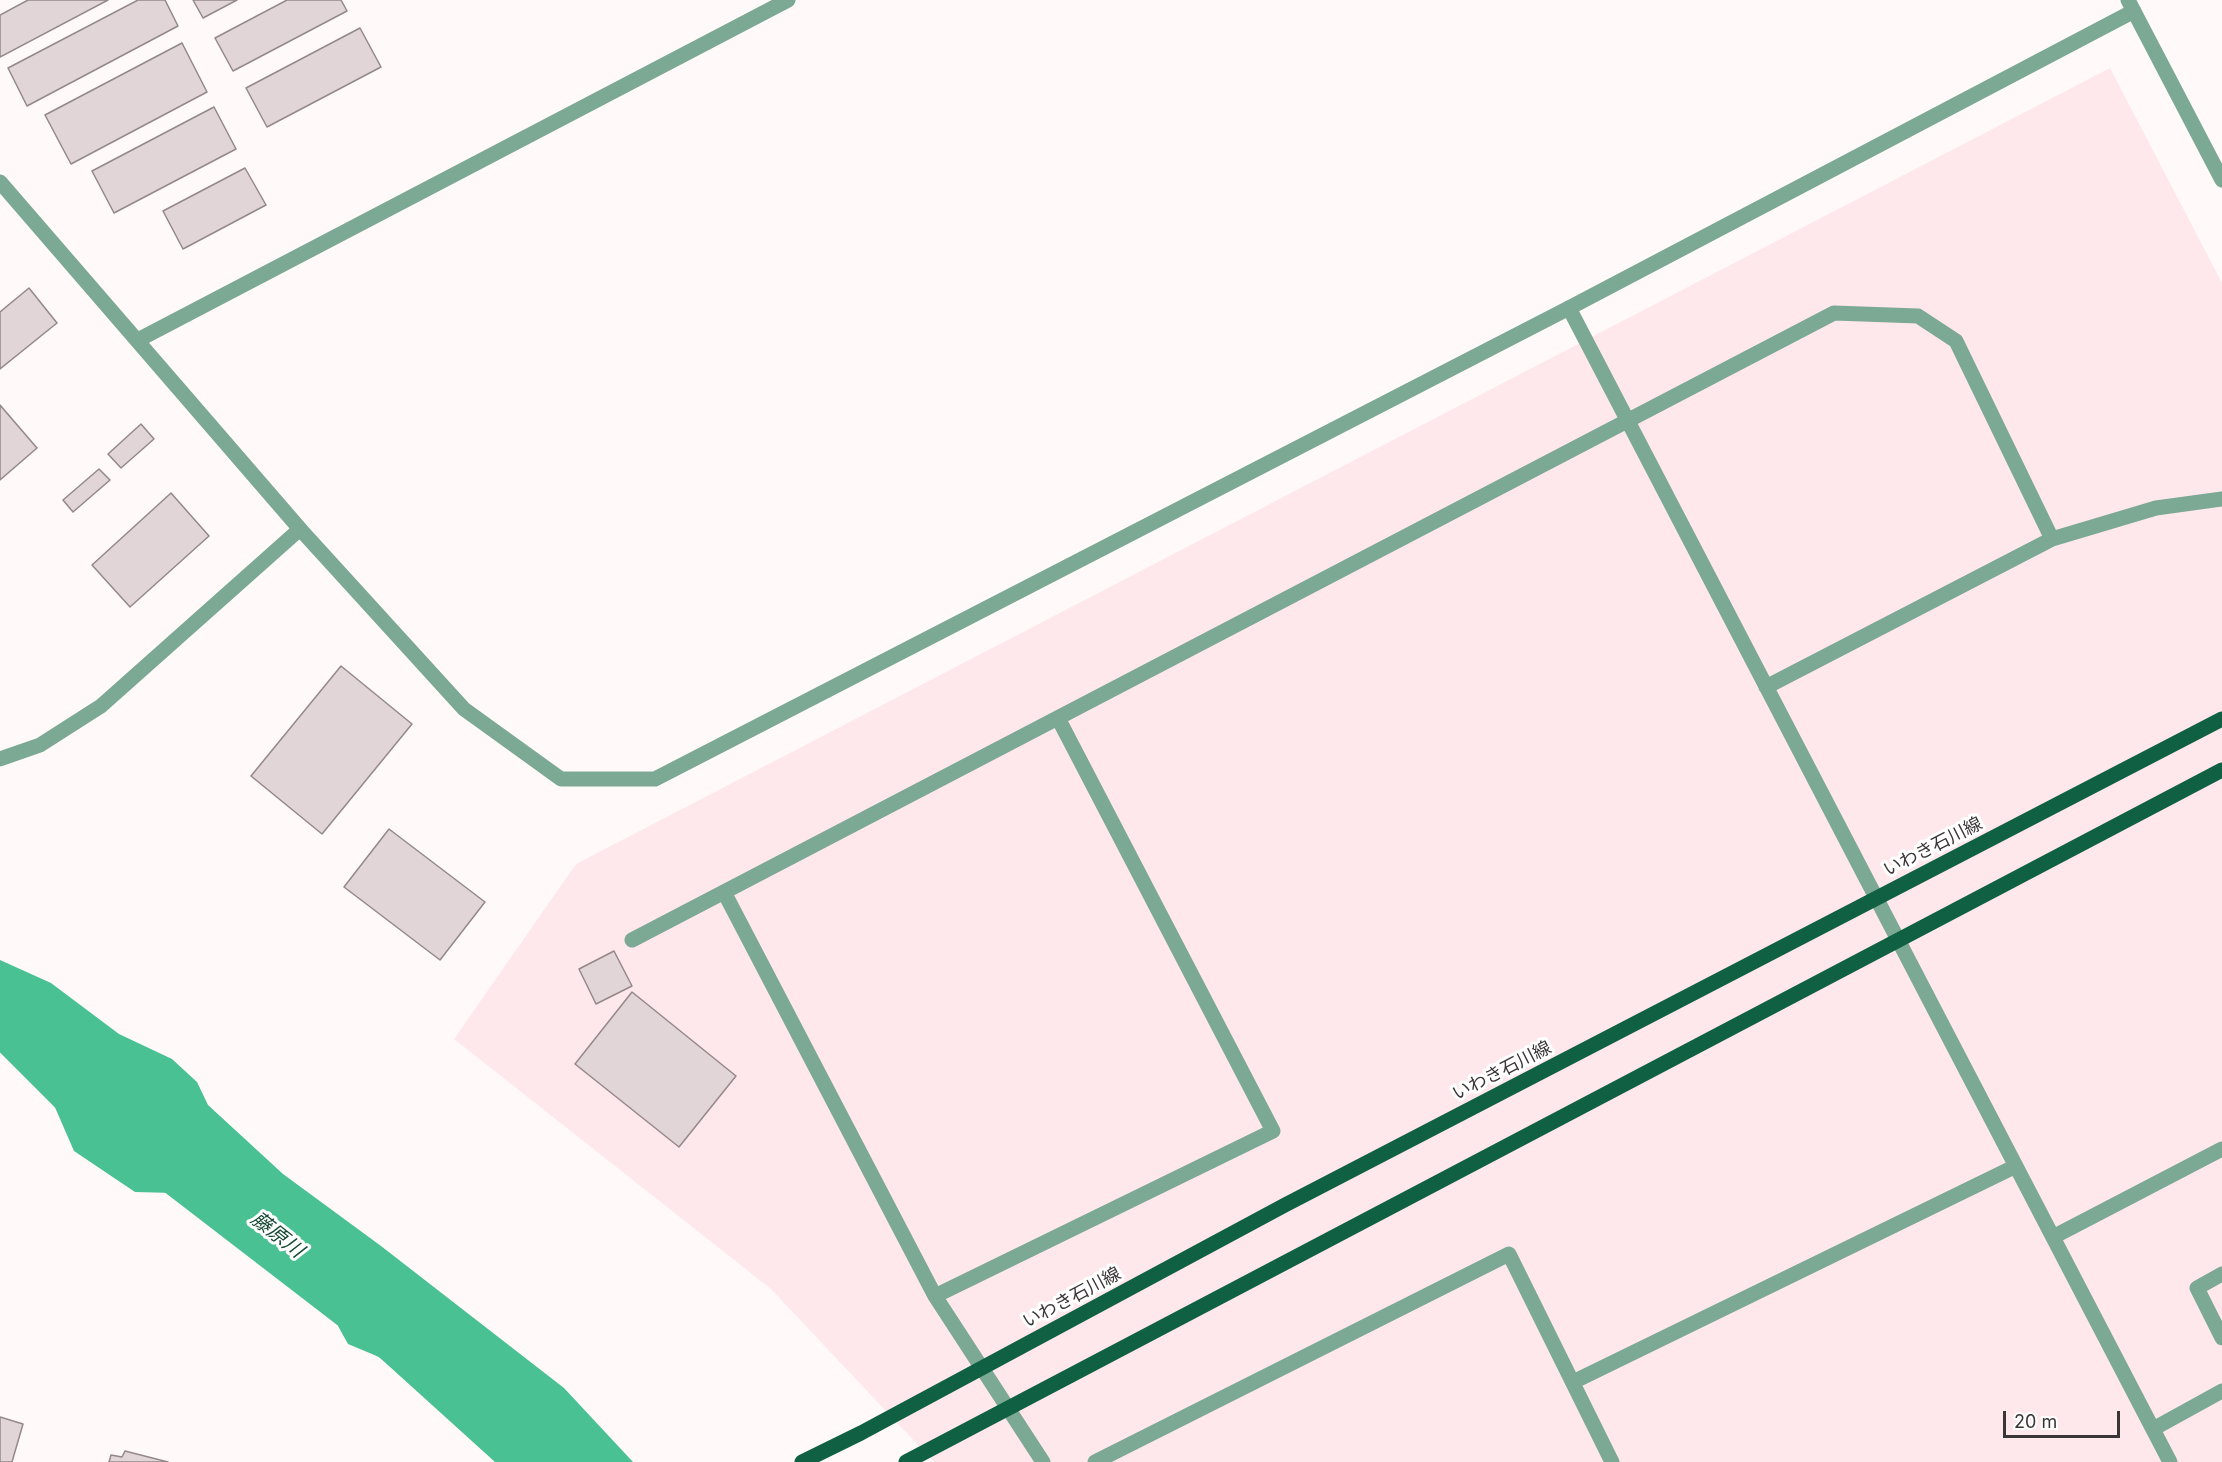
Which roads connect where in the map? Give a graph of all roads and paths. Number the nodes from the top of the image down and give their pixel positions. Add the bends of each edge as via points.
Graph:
1 (788, 0) edge
2 (2131, 6) edge
3 (2222, 180) edge
4 (0, 182) edge
5 (1569, 308) junction
6 (138, 340) junction
7 (1628, 420) junction
8 (2222, 499) edge
9 (300, 529) junction
10 (2052, 539) junction
11 (1767, 687) junction
12 (1058, 718) junction
13 (2222, 719) edge
14 (0, 759) edge
15 (2222, 770) edge
16 (724, 892) junction
17 (633, 940) dead end
18 (2222, 1149) edge
19 (2016, 1166) junction
20 (2053, 1237) junction
21 (2222, 1274) edge
22 (935, 1296) junction
23 (2222, 1338) edge
24 (1573, 1382) junction
25 (2222, 1391) edge
26 (2153, 1429) junction
27 (802, 1462) edge
28 (906, 1462) edge
29 (1043, 1462) edge
30 (1095, 1462) edge
31 (1612, 1462) edge
32 (2170, 1462) edge

1 - 6 street
2 - 3 street
2 - 5 street
4 - 6 street
5 - 7 street
5 - 9 street via 655,779 561,779 464,709
6 - 9 street
7 - 10 street via 1833,314 1918,315 1956,341
7 - 11 street
7 - 12 street
8 - 10 street via 2156,508
9 - 14 street via 101,706 40,745
10 - 11 street
11 - 19 street
12 - 16 street
12 - 22 street via 1273,1131
13 - 27 main road, いわき石川線 via 1285,1205
15 - 28 main road
16 - 17 street
16 - 22 street
18 - 20 street
19 - 20 street
19 - 24 street
20 - 26 street
21 - 23 street via 2196,1288
22 - 29 street
24 - 30 street via 1509,1254
24 - 31 street
25 - 26 street
26 - 32 street

